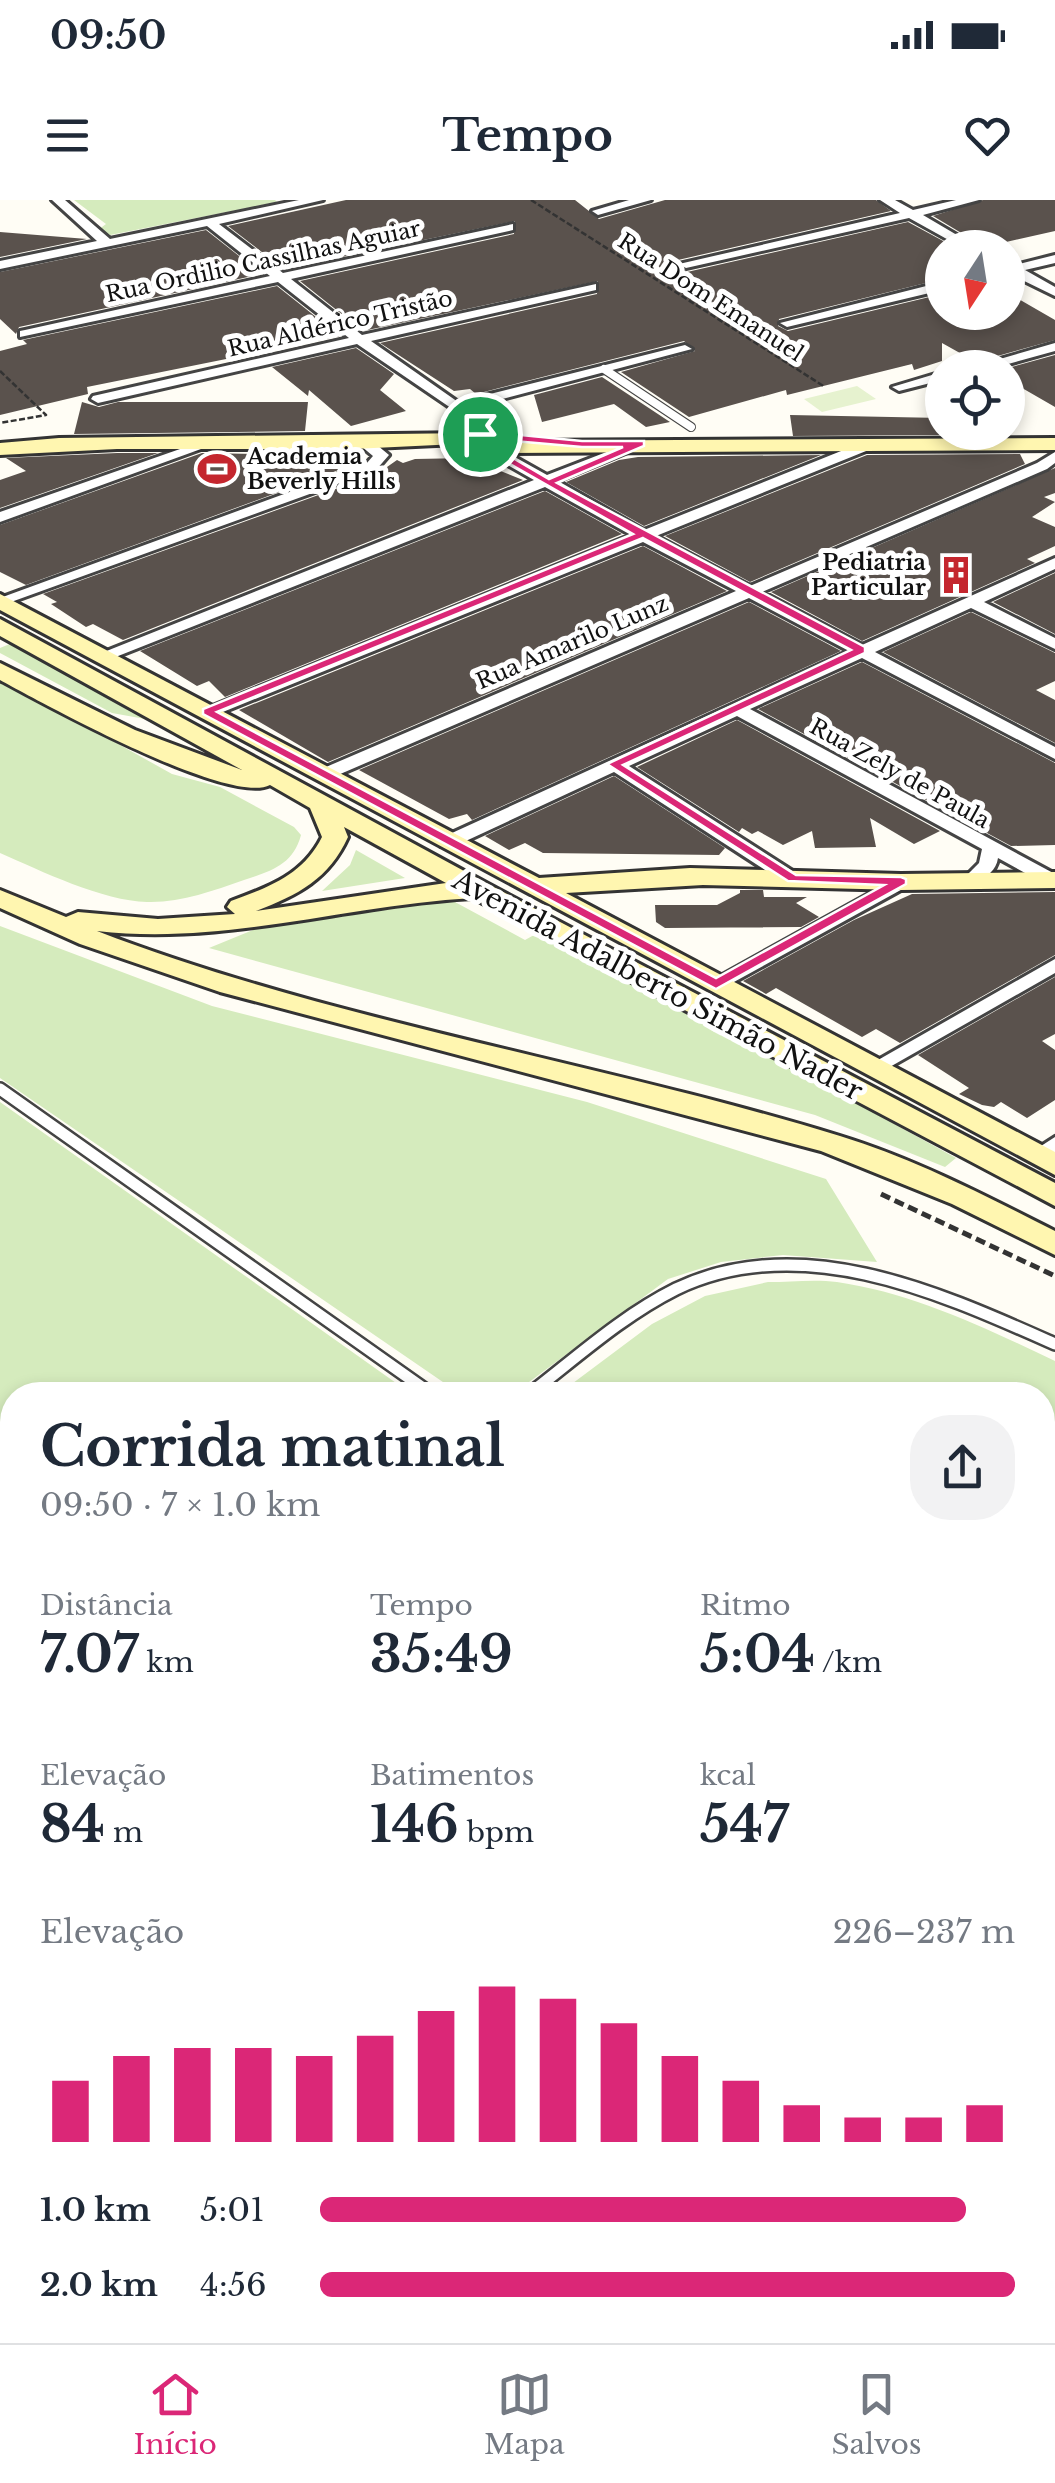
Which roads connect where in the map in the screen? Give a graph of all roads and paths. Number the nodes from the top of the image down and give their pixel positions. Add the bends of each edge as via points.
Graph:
1 (58, 200) edge
2 (531, 200) edge
3 (645, 200) edge
4 (886, 200) edge
5 (974, 200) edge
6 (306, 201) edge
7 (598, 211) dead end
8 (914, 215) junction
9 (209, 222) junction
10 (509, 228) dead end
11 (941, 230) edge
12 (106, 242) junction
13 (1055, 259) edge
14 (686, 264) dead end
15 (0, 265) edge
16 (1025, 266) edge
17 (1025, 277) edge
18 (280, 278) junction
19 (592, 287) dead end
20 (925, 290) edge
21 (1055, 292) edge
22 (787, 322) dead end
23 (25, 334) dead end
24 (358, 339) junction
25 (1055, 347) edge
26 (685, 348) dead end
27 (1025, 355) edge
28 (0, 370) edge
29 (604, 370) junction
30 (925, 380) edge
31 (825, 387) dead end
32 (899, 387) dead end
33 (98, 399) dead end
34 (455, 407) junction
35 (0, 423) edge
36 (692, 427) dead end
37 (486, 439) junction
38 (0, 441) edge
39 (366, 444) junction
40 (640, 444) junction
41 (1055, 444) edge
42 (1032, 445) junction
43 (205, 446) junction
44 (835, 451) junction
45 (1048, 461) edge
46 (548, 483) junction
47 (0, 517) edge
48 (642, 535) junction
49 (1055, 562) edge
50 (750, 590) junction
51 (970, 602) junction
52 (1, 610) edge
53 (1055, 644) edge
54 (861, 650) junction
55 (102, 656) junction
56 (0, 670) edge
57 (735, 708) junction
58 (207, 712) junction
59 (1055, 754) edge
60 (614, 764) junction
61 (326, 774) junction
62 (309, 796) junction
63 (448, 842) junction
64 (991, 848) junction
65 (510, 872) junction
66 (977, 874) junction
67 (710, 876) junction
68 (1050, 877) edge
69 (792, 878) junction
70 (901, 882) junction
71 (466, 883) junction
72 (538, 886) junction
73 (0, 898) edge
74 (29, 912) junction
75 (169, 927) junction
76 (1055, 965) edge
77 (716, 984) junction
78 (874, 1068) junction
79 (0, 1089) edge
80 (1049, 1154) edge
81 (1055, 1196) edge
82 (1055, 1244) edge
83 (1055, 1344) edge
84 (415, 1382) edge
85 (545, 1382) edge

1 - 12 street
2 - 31 path, Rua Dom Emanuel
3 - 7 street
4 - 8 street
5 - 8 street
6 - 9 street
8 - 11 street
8 - 14 street
9 - 12 street
9 - 18 street
10 - 18 street, Rua Ordilio Cassilhas Aguiar
12 - 15 street
13 - 16 street
17 - 21 street
18 - 23 street, Rua Ordilio Cassilhas Aguiar
18 - 24 street
19 - 24 street, Rua Aldérico Tristão
20 - 22 street
24 - 33 street, Rua Aldérico Tristão
24 - 34 street
25 - 27 street
26 - 29 street
28 - 35 path via 46,415
29 - 34 street
29 - 36 lane
30 - 32 street
34 - 37 street
37 - 39 street
37 - 40 street
37 - 46 street
38 - 43 street
39 - 43 street
39 - 52 street via 382,455 371,467
40 - 44 street
40 - 46 street
41 - 42 street
42 - 44 street via 871,444
42 - 45 street
43 - 47 street
44 - 48 street
45 - 50 street, Rua Amarilo Lunz
46 - 48 street
46 - 55 street
48 - 50 street
48 - 58 street
49 - 51 street
50 - 54 street
50 - 61 street, Rua Amarilo Lunz
51 - 53 street
51 - 54 street
52 - 55 street, Avenida Adalberto Simão Nader
52 - 62 street, Avenida Adalberto Simão Nader
54 - 57 street
54 - 59 street
55 - 58 street, Avenida Adalberto Simão Nader
56 - 62 street via 189,763
57 - 60 street
57 - 64 street, Rua Zely de Paula
58 - 61 street, Avenida Adalberto Simão Nader
60 - 63 street
60 - 69 street
61 - 63 street, Avenida Adalberto Simão Nader
62 - 71 street, Avenida Adalberto Simão Nader
62 - 75 street via 335,837 318,869 270,896
63 - 65 street, Avenida Adalberto Simão Nader
64 - 66 street, Rua Zely de Paula via 988,865
64 - 68 street, Rua Zely de Paula
65 - 67 street
65 - 71 street
65 - 72 street, Avenida Adalberto Simão Nader
66 - 68 street
66 - 69 street
67 - 69 street
67 - 72 street
68 - 70 street
69 - 70 street
70 - 77 street
71 - 72 street
71 - 75 street via 244,921
71 - 81 street, Avenida Adalberto Simão Nader
72 - 77 street, Avenida Adalberto Simão Nader
73 - 74 street
74 - 75 street
74 - 82 street via 230,986 832,1144 963,1197
76 - 78 street
77 - 78 street, Avenida Adalberto Simão Nader
78 - 80 street, Avenida Adalberto Simão Nader
79 - 84 lane
83 - 85 lane via 920,1285 855,1268 804,1264 703,1278 645,1308

